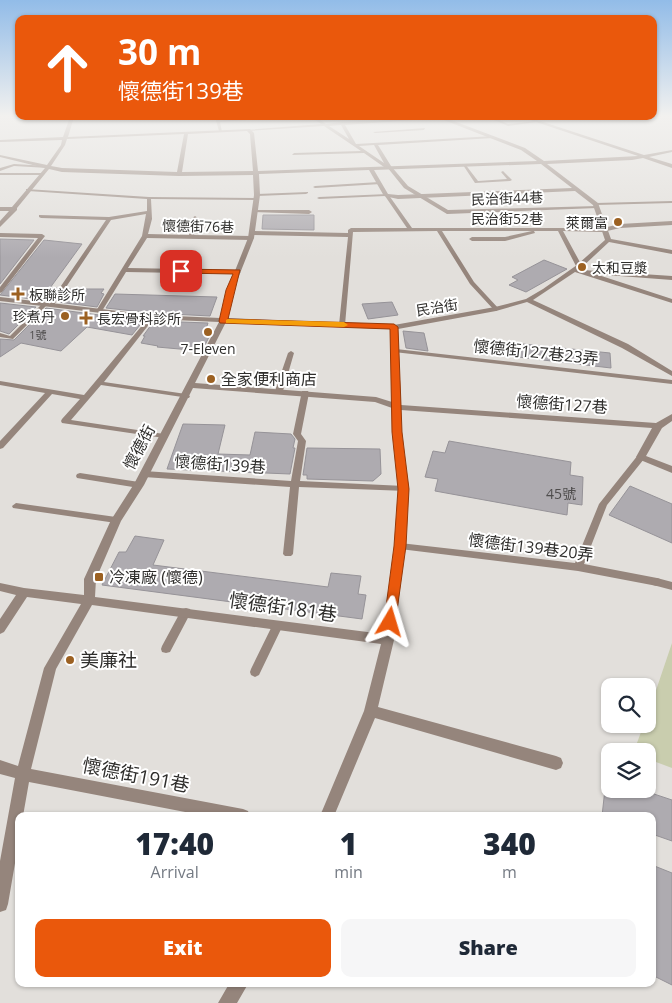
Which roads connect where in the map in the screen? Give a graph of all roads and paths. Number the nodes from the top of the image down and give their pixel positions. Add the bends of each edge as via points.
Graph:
1 (34, 164) edge
2 (50, 164) edge
3 (180, 164) edge
4 (255, 164) edge
5 (383, 164) edge
6 (387, 164) edge
7 (496, 164) edge
8 (544, 164) edge
9 (465, 165) junction
10 (48, 167) junction
11 (389, 167) junction
12 (370, 168) junction
13 (0, 172) edge
14 (503, 172) dead end
15 (256, 173) junction
16 (42, 174) junction
17 (178, 174) junction
18 (379, 183) junction
19 (315, 187) dead end
20 (576, 189) junction
21 (28, 190) junction
22 (306, 193) dead end
23 (386, 195) junction
24 (423, 196) junction
25 (257, 197) junction
26 (149, 198) junction
27 (319, 198) dead end
28 (671, 201) edge
29 (596, 205) junction
30 (0, 208) edge
31 (15, 209) junction
32 (255, 211) junction
33 (148, 212) junction
34 (309, 212) dead end
35 (448, 212) junction
36 (41, 216) dead end
37 (194, 218) dead end
38 (453, 218) dead end
39 (109, 219) junction
40 (672, 223) edge
41 (458, 224) dead end
42 (0, 225) edge
43 (438, 229) junction
44 (463, 229) junction
45 (560, 229) junction
46 (411, 230) junction
47 (541, 230) junction
48 (603, 230) junction
49 (251, 235) junction
50 (351, 235) junction
51 (0, 236) edge
52 (145, 236) junction
53 (191, 237) junction
54 (472, 240) dead end
55 (608, 240) junction
56 (672, 252) edge
57 (578, 269) junction
58 (125, 270) junction
59 (238, 272) junction
60 (672, 278) edge
61 (0, 291) edge
62 (0, 299) edge
63 (528, 300) junction
64 (672, 301) edge
65 (47, 305) junction
66 (496, 310) junction
67 (99, 311) junction
68 (152, 317) junction
69 (223, 321) junction
70 (342, 325) junction
71 (394, 327) junction
72 (0, 335) edge
73 (396, 352) junction
74 (291, 353) dead end
75 (672, 374) edge
76 (672, 382) edge
77 (0, 383) edge
78 (99, 383) junction
79 (191, 386) junction
80 (50, 392) junction
81 (279, 392) junction
82 (305, 393) junction
83 (186, 396) junction
84 (86, 398) junction
85 (397, 407) junction
86 (672, 417) edge
87 (658, 426) junction
88 (164, 436) junction
89 (0, 446) edge
90 (641, 457) junction
91 (672, 470) edge
92 (144, 474) junction
93 (80, 476) dead end
94 (295, 484) junction
95 (139, 485) junction
96 (404, 489) junction
97 (16, 506) dead end
98 (116, 520) junction
99 (400, 546) junction
100 (288, 554) dead end
101 (578, 567) junction
102 (657, 582) joint
103 (672, 586) edge
104 (0, 587) edge
105 (24, 592) junction
106 (89, 600) junction
107 (186, 612) junction
108 (278, 625) junction
109 (0, 629) edge
110 (388, 640) junction
111 (166, 649) dead end
112 (255, 672) dead end
113 (371, 711) junction
114 (556, 763) dead end
115 (0, 767) edge
116 (23, 774) junction
117 (16, 812) edge
118 (222, 812) edge
119 (329, 812) edge
120 (15, 819) edge
121 (0, 904) edge
122 (237, 987) edge
123 (227, 1003) edge

1 - 10 street
2 - 10 street
3 - 17 street
4 - 15 street, 懷德街
5 - 11 lane
6 - 11 lane
7 - 9 street
8 - 20 street
9 - 11 street
9 - 14 lane via 477,182 510,180
10 - 13 lane via 14,165
10 - 16 street
10 - 17 street via 91,172
11 - 12 street
11 - 24 lane, 民治街44巷 via 406,187
12 - 15 street
12 - 18 street
13 - 16 lane
15 - 17 street
15 - 25 street, 懷德街
16 - 21 street
18 - 19 lane
18 - 23 street
20 - 24 street
20 - 29 street
21 - 26 lane
21 - 31 street
22 - 25 lane
23 - 24 street
23 - 27 lane
23 - 46 lane
24 - 35 lane, 民治街44巷
25 - 26 lane
25 - 32 street, 懷德街
26 - 33 lane
28 - 29 lane, 民治街44巷
29 - 35 lane, 民治街44巷
29 - 48 street via 604,223
30 - 31 street
31 - 42 street
32 - 34 lane
32 - 49 street, 懷德街
33 - 39 lane
33 - 52 lane
35 - 38 lane
36 - 39 lane
37 - 53 lane
39 - 65 lane
40 - 48 lane
41 - 44 lane
43 - 44 lane, 民治街52巷
43 - 46 lane, 民治街52巷
43 - 66 lane via 472,283
44 - 47 lane, 民治街52巷
45 - 47 lane, 民治街52巷
45 - 48 lane, 民治街52巷
45 - 57 lane
46 - 50 lane, 民治街52巷 via 351,230
47 - 54 lane via 505,239
48 - 55 street
49 - 50 lane, 民治街52巷
49 - 53 lane, 懷德街76巷
49 - 59 street, 懷德街
50 - 70 lane
51 - 61 lane via 42,236
52 - 53 lane, 懷德街76巷
52 - 58 lane
55 - 56 street
55 - 57 street, 民治街
57 - 60 lane
57 - 63 street, 民治街
57 - 64 street
58 - 59 lane
58 - 67 lane
59 - 69 street, 懷德街
62 - 65 street, 民治街
63 - 66 street, 民治街
63 - 75 street via 624,346
65 - 67 street, 民治街
65 - 72 lane via 11,338
66 - 71 street, 民治街
67 - 68 street, 民治街
68 - 69 street, 民治街
68 - 78 lane
69 - 70 street, 民治街
69 - 79 street, 懷德街
70 - 71 street, 民治街
71 - 73 street
73 - 76 lane, 懷德街127巷23弄
73 - 85 street
74 - 81 lane
77 - 80 lane
78 - 83 lane
78 - 84 lane
79 - 81 street, 懷德街127巷
79 - 83 street, 懷德街
80 - 84 lane
80 - 89 lane
81 - 82 street, 懷德街127巷
82 - 85 street, 懷德街127巷 via 376,400
82 - 94 lane via 297,434 302,440
83 - 88 street, 懷德街
84 - 88 lane via 65,420
85 - 87 street, 懷德街127巷
85 - 96 street
86 - 87 street
87 - 90 street
88 - 92 street, 懷德街
90 - 91 street
90 - 101 lane via 603,504
92 - 94 lane, 懷德街139巷
92 - 95 street, 懷德街
93 - 95 lane
94 - 96 lane, 懷德街139巷
94 - 100 lane
95 - 98 street, 懷德街
96 - 99 street
97 - 98 lane
98 - 106 street, 懷德街 via 90,579
99 - 101 lane, 懷德街139巷20弄
99 - 110 street
101 - 102 lane, 懷德街139巷20弄
102 - 103 street
104 - 105 street, 懷德街181巷
105 - 106 street, 懷德街181巷
105 - 109 street
106 - 107 street, 懷德街181巷
106 - 116 street, 懷德街 via 50,668
107 - 108 street, 懷德街181巷
107 - 111 lane
108 - 110 street, 懷德街181巷
108 - 112 lane
110 - 113 street
113 - 114 street
113 - 119 street
115 - 116 street
116 - 117 street, 懷德街
116 - 118 street, 懷德街191巷
120 - 121 street, 懷德街
122 - 123 street

